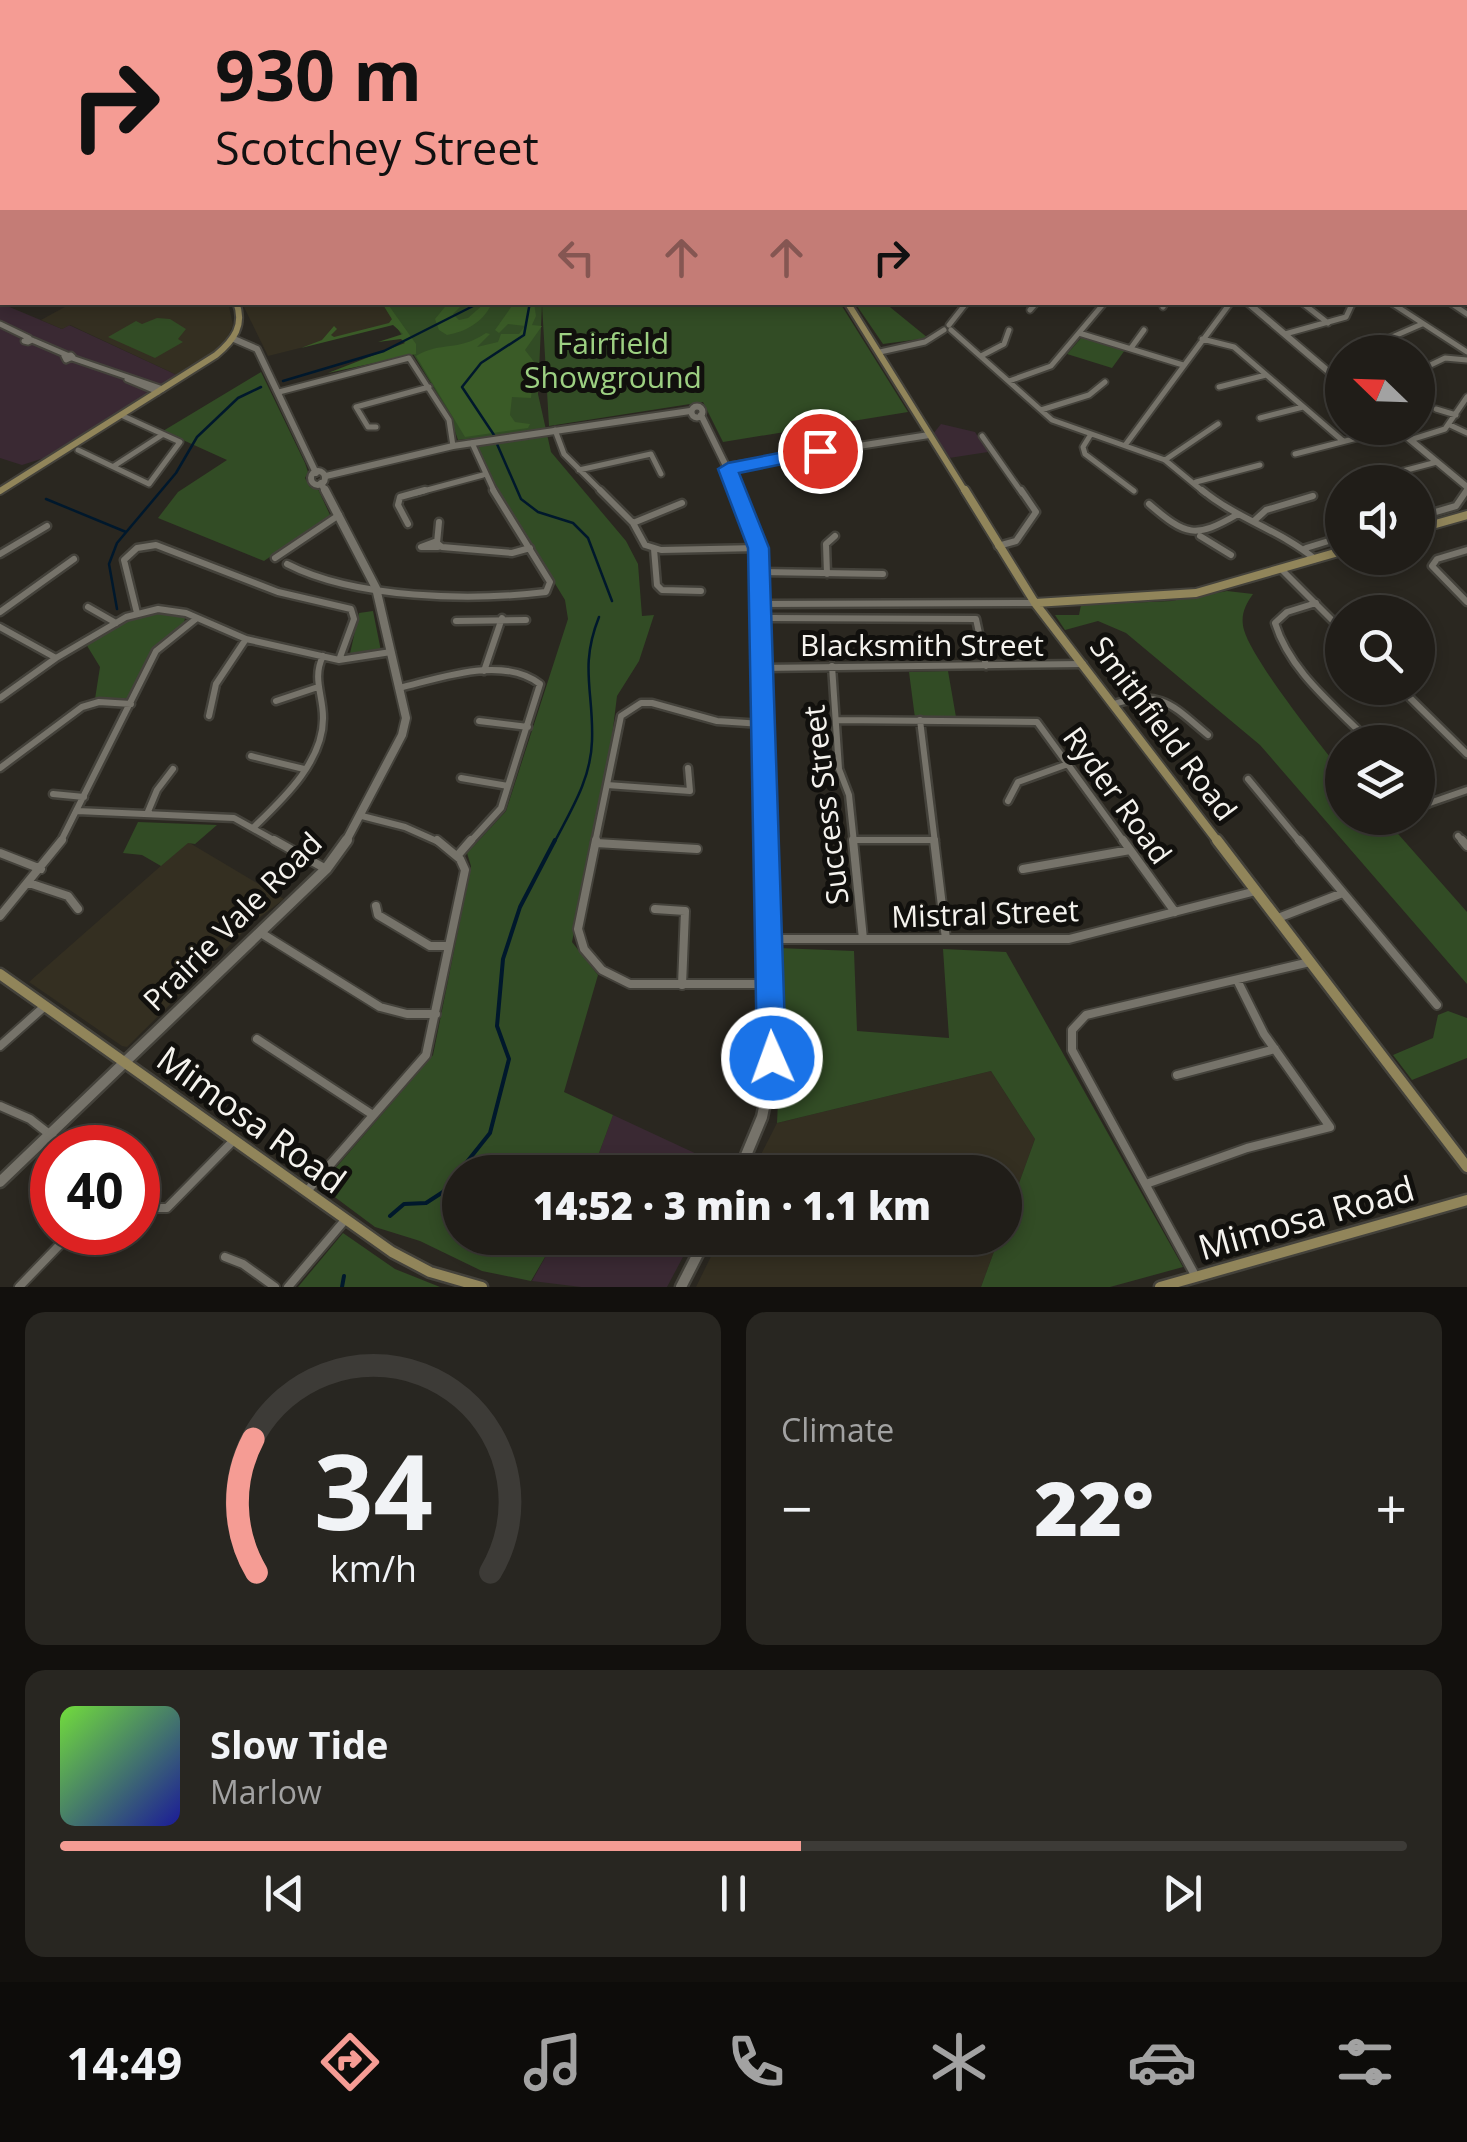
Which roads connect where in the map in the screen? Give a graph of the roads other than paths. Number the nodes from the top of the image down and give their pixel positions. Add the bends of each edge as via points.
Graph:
1 (685, 0) edge
2 (707, 0) edge
3 (237, 305) edge
4 (849, 305) edge
5 (965, 305) edge
6 (1034, 305) edge
7 (1102, 305) edge
8 (1229, 305) edge
9 (1250, 305) edge
10 (1305, 305) edge
11 (1352, 305) edge
12 (1395, 305) edge
13 (1030, 310) dead end
14 (1423, 323) junction
15 (1328, 324) junction
16 (0, 327) edge
17 (948, 328) junction
18 (1009, 330) dead end
19 (1144, 330) dead end
20 (1079, 333) junction
21 (1284, 334) junction
22 (1396, 335) edge
23 (234, 339) junction
24 (1202, 339) junction
25 (914, 345) junction
26 (906, 348) junction
27 (1131, 348) junction
28 (879, 350) junction
29 (1467, 352) edge
30 (981, 356) junction
31 (1467, 360) edge
32 (1435, 362) edge
33 (888, 364) junction
34 (1184, 365) junction
35 (1325, 369) edge
36 (1266, 375) junction
37 (1008, 381) junction
38 (1105, 382) dead end
39 (429, 387) junction
40 (1219, 387) dead end
41 (161, 391) junction
42 (279, 392) junction
43 (1467, 398) edge
44 (1304, 407) junction
45 (1436, 409) dead end
46 (1040, 410) junction
47 (1456, 415) junction
48 (121, 416) junction
49 (1260, 418) dead end
50 (1218, 424) dead end
51 (1325, 425) edge
52 (1450, 425) junction
53 (376, 427) dead end
54 (556, 430) junction
55 (1435, 431) edge
56 (1467, 433) edge
57 (163, 434) junction
58 (1090, 434) junction
59 (930, 435) junction
60 (982, 436) dead end
61 (472, 443) junction
62 (1126, 444) junction
63 (1329, 445) edge
64 (1416, 445) edge
65 (453, 446) junction
66 (78, 450) dead end
67 (1296, 454) dead end
68 (1166, 460) junction
69 (1438, 462) junction
70 (1260, 465) dead end
71 (1426, 465) edge
72 (728, 466) junction
73 (112, 467) junction
74 (578, 470) junction
75 (661, 474) dead end
76 (483, 475) junction
77 (324, 480) junction
78 (1195, 482) junction
79 (1467, 488) edge
80 (0, 491) edge
81 (1134, 492) dead end
82 (1313, 496) dead end
83 (682, 503) dead end
84 (1149, 504) dead end
85 (1435, 512) edge
86 (1238, 514) junction
87 (340, 515) junction
88 (1467, 515) edge
89 (1254, 521) junction
90 (439, 522) dead end
91 (633, 523) junction
92 (408, 524) dead end
93 (1435, 525) edge
94 (47, 526) dead end
95 (835, 536) dead end
96 (1200, 536) junction
97 (1325, 542) edge
98 (998, 546) junction
99 (530, 548) junction
100 (759, 548) junction
101 (654, 549) junction
102 (1304, 549) junction
103 (1467, 550) edge
104 (0, 554) edge
105 (1231, 555) dead end
106 (1325, 556) edge
107 (275, 558) dead end
108 (74, 559) dead end
109 (1315, 559) junction
110 (287, 564) dead end
111 (1281, 569) junction
112 (758, 572) junction
113 (827, 574) junction
114 (883, 574) dead end
115 (376, 588) junction
116 (701, 591) dead end
117 (1035, 602) junction
118 (1467, 602) edge
119 (760, 604) junction
120 (1316, 604) junction
121 (88, 607) dead end
122 (0, 612) edge
123 (138, 613) junction
124 (1325, 613) edge
125 (197, 618) junction
126 (502, 618) junction
127 (770, 618) dead end
128 (526, 620) dead end
129 (456, 621) dead end
130 (116, 624) junction
131 (0, 626) edge
132 (246, 639) junction
133 (390, 652) junction
134 (322, 656) junction
135 (56, 658) junction
136 (340, 660) junction
137 (1083, 664) junction
138 (832, 666) junction
139 (986, 666) junction
140 (761, 668) junction
141 (484, 671) junction
142 (1131, 674) dead end
143 (318, 686) junction
144 (399, 688) junction
145 (1140, 694) junction
146 (0, 698) edge
147 (276, 701) dead end
148 (131, 704) junction
149 (1114, 704) junction
150 (1417, 705) edge
151 (208, 716) dead end
152 (837, 720) junction
153 (920, 720) junction
154 (479, 721) dead end
155 (762, 724) junction
156 (1354, 725) edge
157 (528, 727) junction
158 (1208, 735) dead end
159 (1467, 754) edge
160 (251, 756) dead end
161 (1068, 764) junction
162 (0, 768) edge
163 (688, 768) dead end
164 (173, 769) dead end
165 (304, 769) junction
166 (460, 778) dead end
167 (1248, 779) dead end
168 (607, 785) junction
169 (508, 786) junction
170 (1467, 790) edge
171 (53, 794) dead end
172 (84, 796) junction
173 (1008, 801) dead end
174 (1435, 801) edge
175 (78, 811) junction
176 (147, 814) junction
177 (362, 816) junction
178 (254, 826) junction
179 (1458, 836) dead end
180 (854, 840) junction
181 (935, 840) junction
182 (596, 843) junction
183 (1467, 846) edge
184 (697, 850) dead end
185 (1130, 850) junction
186 (0, 853) edge
187 (458, 855) junction
188 (1023, 868) dead end
189 (41, 869) junction
190 (326, 870) junction
191 (30, 883) junction
192 (1256, 890) junction
193 (1340, 894) junction
194 (376, 906) dead end
195 (78, 909) dead end
196 (655, 909) dead end
197 (1175, 912) junction
198 (0, 916) edge
199 (1278, 918) junction
200 (260, 932) junction
201 (768, 939) junction
202 (862, 939) junction
203 (946, 939) junction
204 (448, 946) junction
205 (1312, 962) junction
206 (0, 974) edge
207 (1237, 980) junction
208 (769, 984) junction
209 (682, 985) junction
210 (1436, 1005) dead end
211 (44, 1006) junction
212 (436, 1014) junction
213 (257, 1039) dead end
214 (0, 1046) edge
215 (1275, 1049) junction
216 (124, 1061) junction
217 (1177, 1075) dead end
218 (0, 1106) edge
219 (374, 1116) junction
220 (37, 1125) edge
221 (59, 1125) edge
222 (233, 1141) junction
223 (30, 1153) edge
224 (747, 1155) edge
225 (1467, 1166) edge
226 (0, 1182) edge
227 (1146, 1184) junction
228 (307, 1191) junction
229 (1467, 1200) edge
230 (160, 1208) edge
231 (344, 1220) junction
232 (50, 1255) edge
233 (697, 1255) edge
234 (225, 1256) dead end
235 (1196, 1277) junction
236 (19, 1287) edge
237 (275, 1287) edge
238 (288, 1287) edge
239 (482, 1287) edge
240 (681, 1287) edge
241 (1160, 1287) edge

1 - 2 street
3 - 23 main road via 241,317
4 - 28 main road, Smithfield Road
5 - 17 street
6 - 13 street
7 - 20 street
8 - 24 street
9 - 21 street
10 - 15 street
11 - 15 street via 1346,317
12 - 14 street
14 - 22 street
14 - 29 street
15 - 21 street
16 - 41 street
17 - 25 street
17 - 30 street
18 - 30 street via 1000,347
19 - 27 street
20 - 27 street
20 - 37 street via 1048,368
21 - 35 street
23 - 41 main road
23 - 42 street via 255,346
24 - 34 street
24 - 36 street via 1234,347
25 - 26 street
25 - 28 street
26 - 28 street
26 - 33 street via 890,354
27 - 34 street
28 - 33 main road, Smithfield Road
30 - 37 street
31 - 32 street
33 - 59 main road, Smithfield Road
34 - 62 street
36 - 40 street
36 - 44 street
37 - 46 street
38 - 46 street via 1092,394
39 - 42 street via 406,358
39 - 53 street via 356,407
39 - 65 street via 449,420
41 - 48 main road
42 - 77 street
43 - 47 street
44 - 49 street
44 - 51 street
45 - 47 street
46 - 58 street
47 - 52 street
48 - 57 street
48 - 80 main road
50 - 68 street
52 - 55 street
52 - 56 street
54 - 61 street
54 - 72 street via 698,408
54 - 74 street
57 - 73 street
57 - 73 street via 180,442 149,484
58 - 62 street
58 - 81 street via 1085,454
59 - 72 street
59 - 98 main road, Smithfield Road
60 - 98 street via 1036,512 1016,540
61 - 65 street
61 - 76 street
62 - 68 street
63 - 67 street
64 - 69 street
65 - 77 street
66 - 73 street
68 - 78 street
69 - 71 street
69 - 79 street
70 - 78 street
72 - 100 street
74 - 75 street via 651,454
74 - 91 street
76 - 92 street via 400,497
76 - 99 street
77 - 87 street, Prairie Vale Road
78 - 86 street
79 - 85 street via 1456,506
82 - 89 street via 1266,510
83 - 91 street
84 - 96 street via 1177,529
86 - 89 street
86 - 96 street
87 - 107 street
87 - 115 street, Prairie Vale Road
88 - 93 main road
89 - 102 street
90 - 99 street via 438,544 507,553
91 - 101 street
94 - 104 street
95 - 113 street via 826,544
96 - 105 street
97 - 102 street
98 - 117 main road, Smithfield Road
99 - 115 street via 551,584 540,594
100 - 101 street
100 - 112 street
101 - 116 street via 662,590
102 - 109 street
103 - 118 street via 1434,562 1433,571
106 - 109 main road
108 - 122 street
109 - 111 main road
110 - 115 street
111 - 117 main road via 1182,595
111 - 120 street
112 - 113 street
112 - 119 street
113 - 114 street
115 - 133 street, Prairie Vale Road
117 - 119 street
117 - 137 main road, Smithfield Road
119 - 140 street
120 - 124 street
120 - 156 street via 1280,616 1276,633
121 - 130 street
123 - 125 street via 167,609
123 - 130 street
123 - 136 street via 124,560 137,548 156,545 278,592 351,610
125 - 132 street
125 - 148 street via 159,647
126 - 128 street
126 - 129 street
126 - 141 street
127 - 139 street via 967,616 980,626
130 - 135 street
131 - 135 street
132 - 134 street
132 - 151 street via 225,666
133 - 136 street
133 - 144 street, Prairie Vale Road
134 - 136 street
134 - 143 street
135 - 146 street
137 - 139 street, Blacksmith Street
137 - 149 main road, Smithfield Road
138 - 139 street, Blacksmith Street
138 - 140 street, Blacksmith Street
138 - 152 street, Success Street
140 - 155 street
141 - 144 street
141 - 157 street via 539,681
142 - 145 street
143 - 147 street
143 - 165 street via 322,728
144 - 177 street, Prairie Vale Road via 404,729
145 - 149 street
145 - 158 street via 1159,697
148 - 162 street via 82,706
148 - 172 street
149 - 192 main road, Smithfield Road
150 - 159 street
152 - 153 street, Ryder Road
152 - 180 street, Success Street via 839,770
153 - 161 street, Ryder Road via 1037,722
153 - 181 street
154 - 157 street
155 - 168 street via 641,703 621,716
155 - 201 street
157 - 169 street
160 - 165 street
161 - 173 street via 1018,782
161 - 185 street, Ryder Road
163 - 168 street via 690,791
164 - 176 street
165 - 178 street
166 - 169 street
167 - 193 street
168 - 182 street
169 - 187 street via 497,815
170 - 174 street
171 - 172 street
172 - 175 street
175 - 176 street
175 - 189 street
176 - 178 street via 234,818
177 - 187 street via 407,826
177 - 190 street, Prairie Vale Road
178 - 190 street
179 - 183 street
180 - 181 street
180 - 202 street, Success Street
181 - 203 street
182 - 184 street
182 - 209 street via 580,945 608,976 630,984
185 - 188 street
185 - 197 street, Ryder Road
186 - 189 street
187 - 204 street via 466,870
189 - 191 street
190 - 200 street, Prairie Vale Road
191 - 195 street via 68,896
191 - 198 street
192 - 197 street, Mistral Street
192 - 199 main road, Smithfield Road
193 - 199 street
193 - 210 street
194 - 204 street via 378,915 430,946
196 - 209 street via 685,911
197 - 203 street, Mistral Street via 1070,939
199 - 205 main road, Smithfield Road
200 - 212 street via 380,1007
200 - 216 street, Prairie Vale Road
201 - 202 street, Mistral Street
201 - 208 street
202 - 203 street, Mistral Street
204 - 212 street
205 - 207 street
205 - 225 main road, Smithfield Road
206 - 211 main road, Mimosa Road
207 - 215 street
207 - 227 street via 1086,1015 1074,1024 1072,1050
208 - 209 street
208 - 224 street via 770,1098
211 - 214 street
211 - 216 main road, Mimosa Road
212 - 219 street via 426,1056
213 - 219 street
215 - 217 street
215 - 227 street via 1330,1127
216 - 221 street, Prairie Vale Road
216 - 222 main road, Mimosa Road
218 - 220 street
219 - 228 street
222 - 228 main road, Mimosa Road
222 - 230 street
223 - 226 street, Prairie Vale Road
227 - 235 street
228 - 231 main road, Mimosa Road
229 - 235 main road, Mimosa Road
231 - 238 street
231 - 239 main road, Mimosa Road via 410,1262
232 - 236 street
233 - 240 street
234 - 237 street
235 - 241 main road, Mimosa Road

